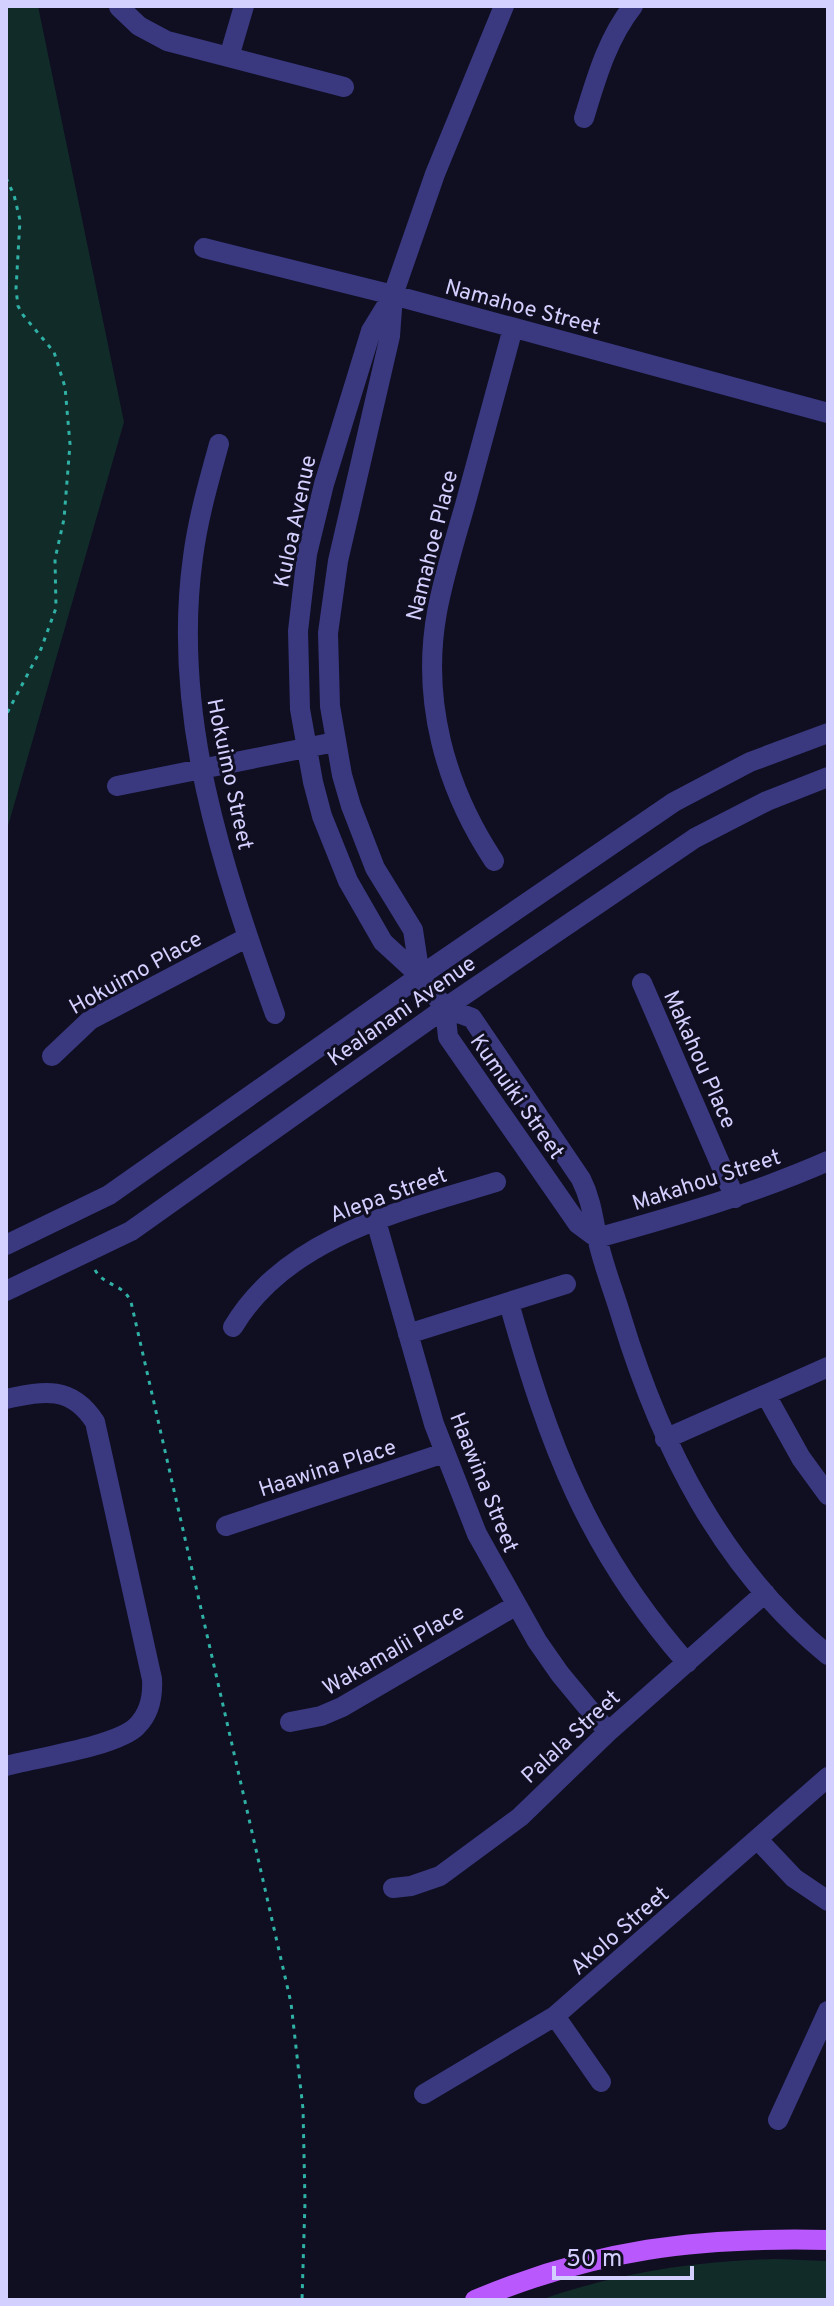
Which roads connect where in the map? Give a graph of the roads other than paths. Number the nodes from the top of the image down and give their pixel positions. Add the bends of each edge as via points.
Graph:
1 (244, 6) edge
2 (504, 6) edge
3 (633, 6) edge
4 (119, 7) edge
5 (229, 57) junction
6 (344, 87) dead end
7 (584, 118) dead end
8 (204, 248) dead end
9 (393, 295) junction
10 (513, 328) junction
11 (828, 413) edge
12 (219, 444) dead end
13 (828, 733) edge
14 (335, 742) junction
15 (305, 748) junction
16 (201, 768) junction
17 (828, 777) edge
18 (117, 786) dead end
19 (494, 861) dead end
20 (248, 937) junction
21 (420, 976) junction
22 (642, 983) dead end
23 (445, 1008) junction
24 (275, 1014) dead end
25 (52, 1056) dead end
26 (828, 1161) edge
27 (496, 1182) dead end
28 (735, 1198) junction
29 (376, 1221) junction
30 (597, 1238) junction
31 (6, 1245) edge
32 (566, 1284) dead end
33 (6, 1291) edge
34 (509, 1303) junction
35 (233, 1327) dead end
36 (408, 1334) junction
37 (828, 1367) edge
38 (766, 1395) junction
39 (6, 1399) edge
40 (665, 1439) junction
41 (444, 1453) junction
42 (828, 1495) edge
43 (226, 1526) dead end
44 (765, 1593) junction
45 (515, 1606) junction
46 (828, 1655) edge
47 (687, 1663) junction
48 (290, 1722) dead end
49 (608, 1732) junction
50 (6, 1766) edge
51 (827, 1781) edge
52 (758, 1840) junction
53 (393, 1888) dead end
54 (828, 1901) edge
55 (828, 2011) edge
56 (555, 2016) junction
57 (601, 2082) dead end
58 (424, 2094) dead end
59 (778, 2120) dead end
60 (828, 2240) edge
61 (475, 2300) edge

1 - 5 street
2 - 9 street, Kuloa Avenue via 435,174
3 - 7 street via 613,35
4 - 5 street via 153,35
5 - 6 street
8 - 9 street, Namahoe Street
9 - 10 street, Namahoe Street
9 - 14 street, Kuloa Avenue via 390,336 332,597 328,670
9 - 15 street, Kuloa Avenue via 371,331 307,554 297,670
10 - 11 street, Namahoe Street
10 - 19 street, Namahoe Place via 442,587 432,668 437,725 452,783
12 - 16 street, Hokuimo Street via 200,516 189,598 188,677
13 - 21 street, Kealanani Avenue via 750,762 674,802
14 - 15 street
14 - 21 street, Kuloa Avenue via 362,837 413,930
15 - 16 street
15 - 21 street, Kuloa Avenue via 322,816 348,881 383,942
16 - 18 street
16 - 20 street, Hokuimo Street
17 - 23 street, Kealanani Avenue via 695,838
20 - 24 street, Hokuimo Street
20 - 25 street, Hokuimo Place via 90,1020
21 - 23 street, Kuloa Avenue
21 - 31 street, Kealanani Avenue via 109,1195
22 - 28 street, Makahou Place
23 - 30 street, Kumuiki Street via 448,1037 578,1224
23 - 30 street, Kumuiki Street via 472,1018 581,1179
23 - 33 street, Kealanani Avenue via 131,1231
26 - 28 street, Makahou Street
27 - 29 street, Alepa Street
28 - 30 street, Makahou Street
29 - 35 street, Alepa Street via 312,1250 263,1288
29 - 36 street, Haawina Street
30 - 40 street, Kumuiki Street
32 - 34 street
34 - 36 street
34 - 47 street via 539,1405 578,1502 637,1602
36 - 41 street, Haawina Street
37 - 38 street
38 - 40 street
38 - 42 street
39 - 50 street via 57,1392 73,1399 95,1422 153,1697 138,1725 120,1738
40 - 44 street, Kumuiki Street via 709,1520
41 - 43 street, Haawina Place
41 - 45 street, Haawina Street via 477,1534
44 - 46 street, Kumuiki Street
44 - 47 street, Palala Street
45 - 48 street, Wakamalii Place via 342,1707
45 - 49 street, Haawina Street via 560,1674
47 - 49 street, Palala Street
49 - 53 street, Palala Street via 520,1817 450,1870
51 - 52 street, Akolo Street
52 - 54 street via 794,1878
52 - 56 street, Akolo Street
55 - 59 street
56 - 57 street
56 - 58 street, Akolo Street
60 - 61 main road via 748,2239 650,2248 544,2274

